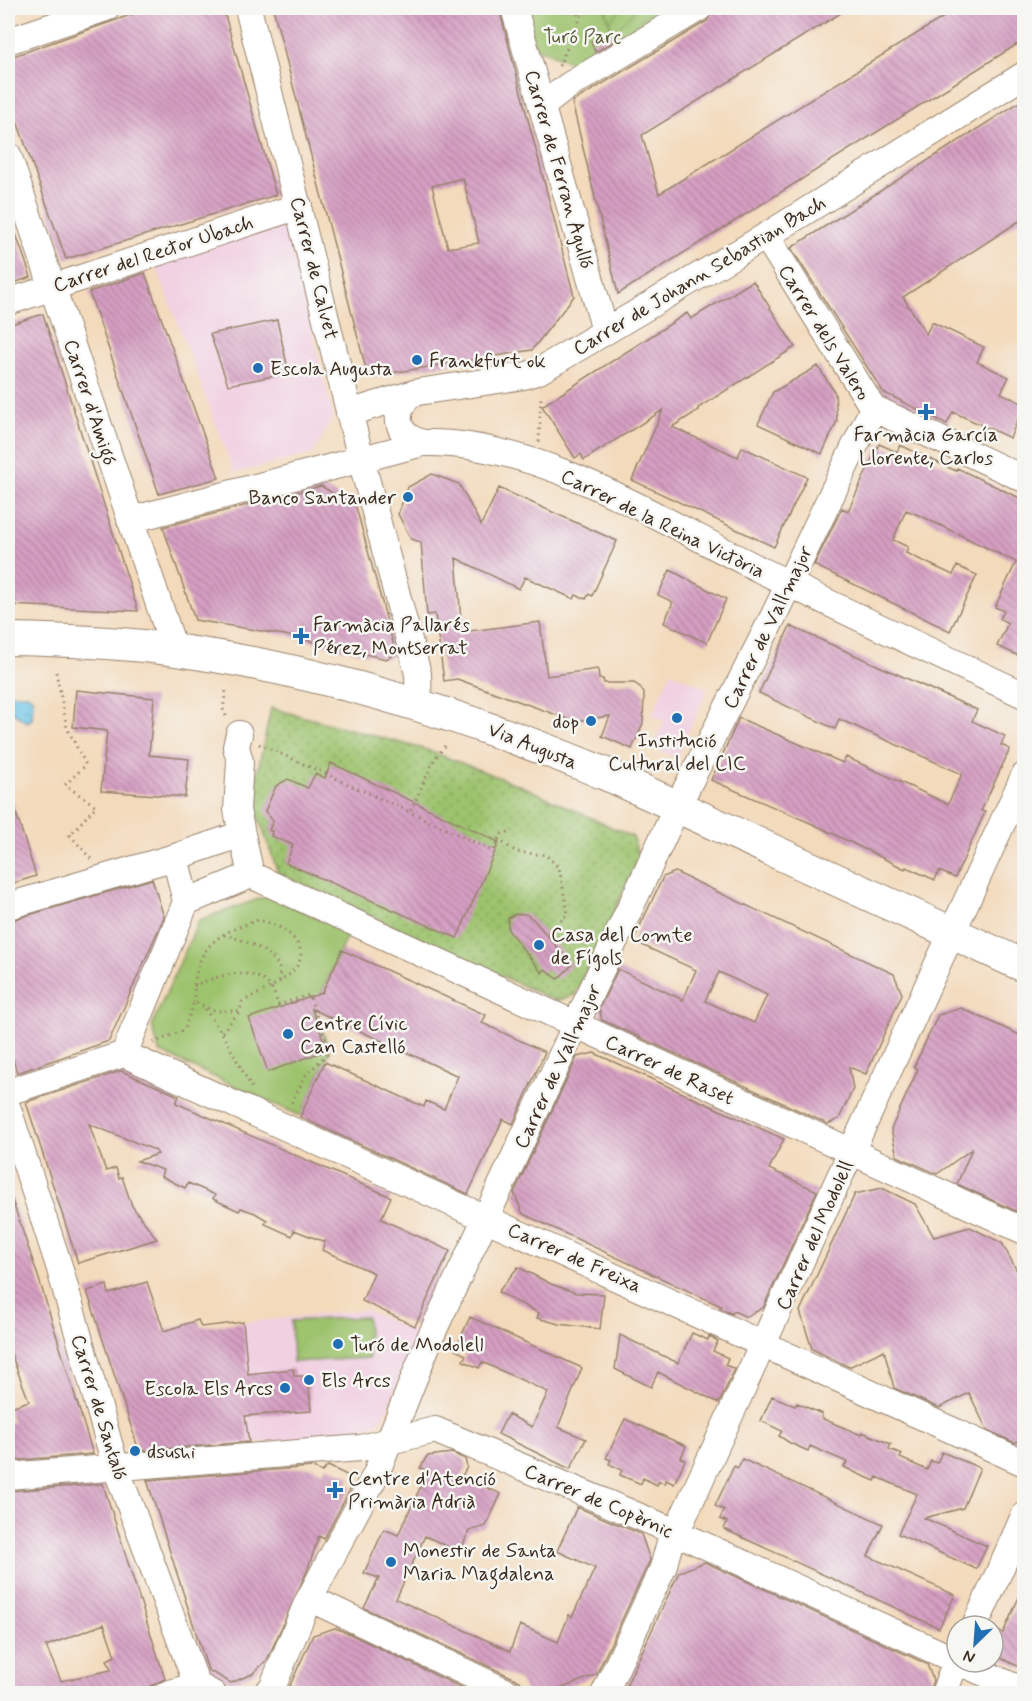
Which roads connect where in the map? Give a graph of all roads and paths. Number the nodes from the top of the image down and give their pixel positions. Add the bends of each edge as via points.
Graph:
1 (106, 8) edge
2 (248, 8) edge
3 (514, 8) edge
4 (576, 8) edge
5 (585, 8) edge
6 (699, 8) edge
7 (580, 18) junction
8 (8, 41) edge
9 (559, 68) dead end
10 (1024, 75) edge
11 (542, 106) junction
12 (8, 155) edge
13 (299, 206) junction
14 (766, 236) junction
15 (53, 286) junction
16 (8, 302) edge
17 (605, 331) junction
18 (541, 392) dead end
19 (408, 395) junction
20 (873, 408) junction
21 (349, 413) junction
22 (539, 435) dead end
23 (423, 443) junction
24 (361, 459) junction
25 (1024, 478) edge
26 (130, 520) junction
27 (789, 584) junction
28 (8, 639) edge
29 (174, 649) junction
30 (56, 672) dead end
31 (226, 690) dead end
32 (1024, 695) edge
33 (419, 704) junction
34 (223, 709) dead end
35 (238, 740) joint
36 (445, 746) dead end
37 (1024, 776) edge
38 (677, 807) junction
39 (410, 812) junction
40 (513, 831) dead end
41 (242, 834) junction
42 (498, 839) junction
43 (175, 858) junction
44 (97, 866) dead end
45 (251, 874) junction
46 (186, 902) junction
47 (8, 906) edge
48 (953, 933) junction
49 (547, 934) dead end
50 (223, 935) junction
51 (1024, 966) edge
52 (280, 981) junction
53 (194, 986) junction
54 (270, 987) junction
55 (194, 1002) junction
56 (204, 1007) junction
57 (240, 1011) junction
58 (576, 1025) junction
59 (222, 1033) junction
60 (124, 1054) junction
61 (8, 1092) edge
62 (262, 1093) dead end
63 (281, 1102) dead end
64 (290, 1106) junction
65 (8, 1109) edge
66 (286, 1116) dead end
67 (852, 1152) junction
68 (486, 1218) junction
69 (1024, 1231) edge
70 (765, 1343) junction
71 (390, 1440) junction
72 (1024, 1463) edge
73 (116, 1468) junction
74 (8, 1476) edge
75 (1024, 1516) edge
76 (673, 1531) junction
77 (310, 1599) junction
78 (980, 1614) edge
79 (945, 1655) edge
80 (952, 1674) edge
81 (987, 1674) edge
82 (205, 1689) edge
83 (1024, 1691) edge
84 (167, 1694) edge
85 (266, 1694) edge
86 (511, 1694) edge
87 (604, 1694) edge
88 (944, 1694) edge

1 - 8 street
2 - 13 street, Carrer de Calvet
3 - 11 street, Carrer de Ferran Agulló
4 - 7 path
5 - 7 path
6 - 11 street via 568,86
7 - 9 path
10 - 14 street, Carrer de Johann Sebastian Bach
11 - 17 street, Carrer de Ferran Agulló
12 - 15 street, Carrer d'Amigó
13 - 15 street, Carrer del Rector Ubach
13 - 21 street, Carrer de Calvet
14 - 17 street, Carrer de Johann Sebastian Bach
14 - 20 street, Carrer dels Valero
15 - 16 street, Carrer del Rector Ubach
15 - 26 street, Carrer d'Amigó
17 - 19 street, Carrer de Johann Sebastian Bach via 553,364 524,376
18 - 22 path
19 - 21 street, Carrer de Johann Sebastian Bach
19 - 23 street via 399,409 399,425 405,435
20 - 25 street, Carrer dels Valero
20 - 27 street, Carrer de Vallmajor
21 - 24 street, Carrer de Calvet
23 - 24 street, Carrer de la Reina Victòria
23 - 27 street, Carrer de la Reina Victòria via 472,445 533,460
24 - 26 street, Carrer de la Reina Victòria
24 - 33 street, Carrer de Calvet via 418,674
26 - 29 street, Carrer d'Amigó
27 - 32 street, Carrer de la Reina Victòria
27 - 38 street, Carrer de Vallmajor
28 - 29 main road, Via Augusta
29 - 33 main road, Via Augusta via 333,681
30 - 44 path via 67,728 86,765 64,785 96,806 70,835
31 - 34 path
33 - 38 main road, Via Augusta via 550,750
35 - 39 path
35 - 41 street via 237,810
36 - 39 path via 435,758
37 - 48 street, Carrer del Modolell
38 - 48 main road, Via Augusta
38 - 58 street, Carrer de Vallmajor
39 - 42 path via 493,850
40 - 42 path
41 - 43 street
41 - 45 street
42 - 49 path via 516,852 546,855 559,868 568,914
43 - 46 street
43 - 47 street
45 - 46 street
45 - 58 street, Carrer de Raset
46 - 60 street
48 - 51 main road, Via Augusta
48 - 67 street, Carrer del Modolell
50 - 52 path via 272,959 279,967
50 - 52 path via 258,920 285,930 301,951 299,963
50 - 53 path via 202,953
52 - 54 path
53 - 54 path via 233,973 255,976
53 - 55 path
54 - 57 path via 242,1002
54 - 64 path via 279,1006 309,995 330,1051 306,1075
55 - 56 path
55 - 60 path via 184,1030
56 - 57 path
56 - 59 path
57 - 59 path
58 - 67 street, Carrer de Raset
58 - 68 street, Carrer de Vallmajor
59 - 62 path via 238,1067 252,1088
60 - 61 street
60 - 68 street, Carrer de Freixa
63 - 64 path
64 - 66 path
65 - 73 street, Carrer de Santaló via 59,1266
67 - 69 street, Carrer de Raset
67 - 70 street, Carrer del Modolell
68 - 70 street, Carrer de Freixa
68 - 71 street, Carrer de Vallmajor via 430,1338
70 - 72 street, Carrer de Freixa
70 - 76 street, Carrer del Modolell via 681,1522
71 - 73 street, Carrer de Copèrnic via 361,1448
71 - 76 street, Carrer de Copèrnic via 435,1430
71 - 77 street, Carrer de Vallmajor
73 - 74 street, Carrer de Copèrnic
73 - 82 street, Carrer de Santaló
75 - 78 street
76 - 79 street, Carrer de Copèrnic
76 - 87 street, Carrer del Modolell via 663,1568
77 - 85 street, Carrer de Vallmajor
77 - 86 street
80 - 88 street
81 - 83 street, Carrer de Copèrnic
82 - 84 street

